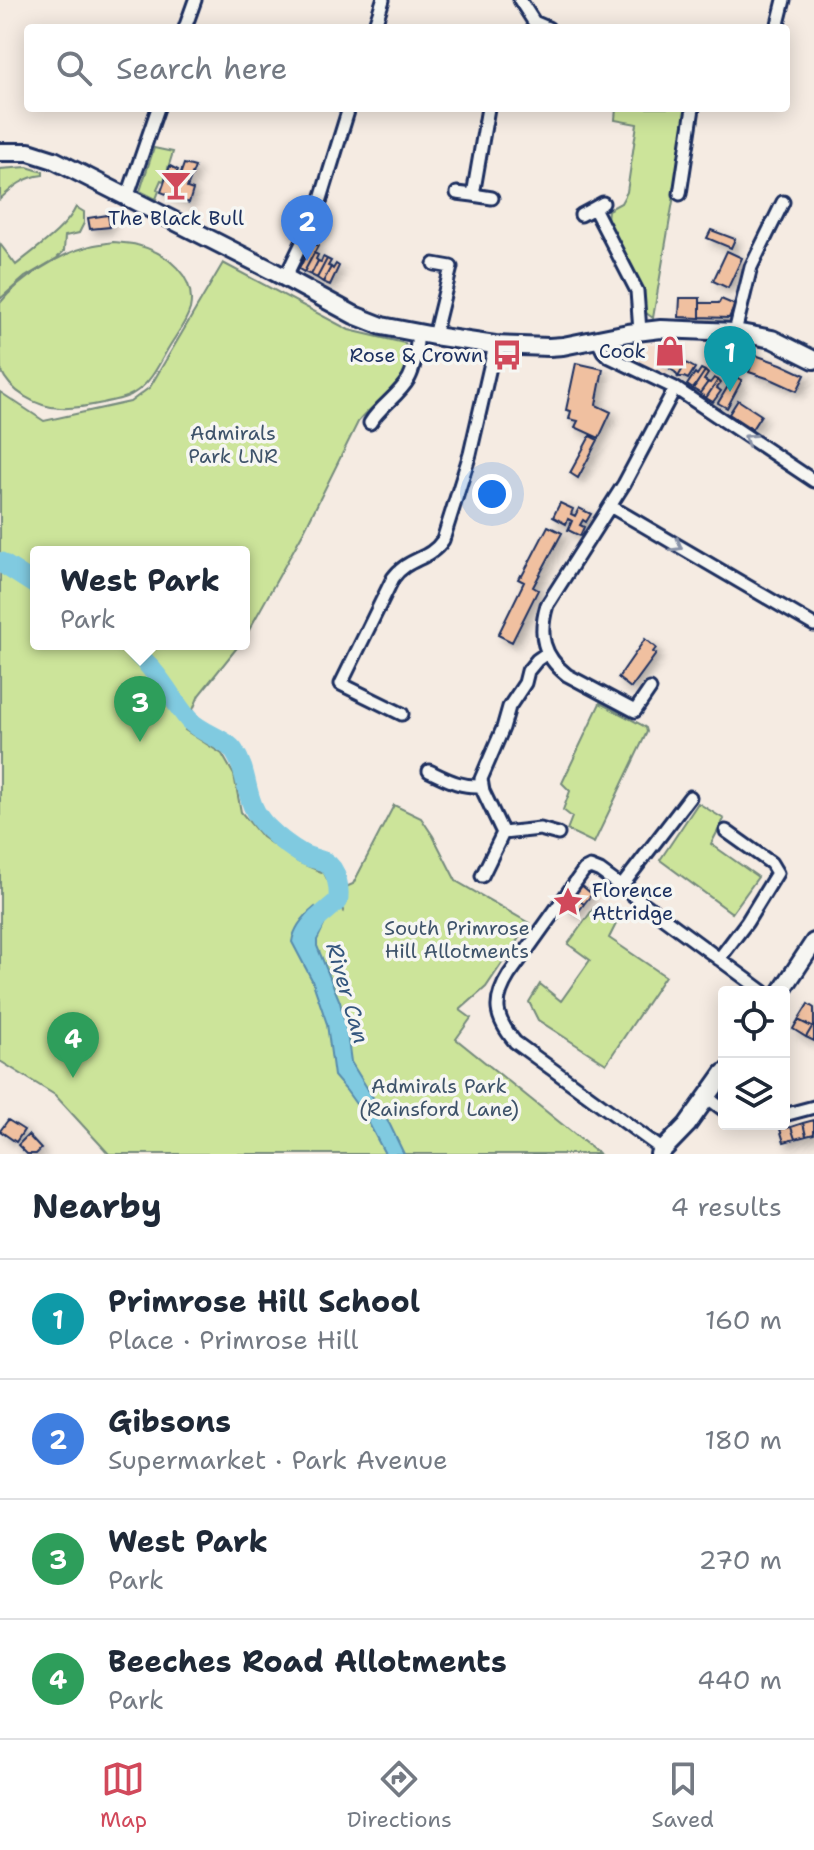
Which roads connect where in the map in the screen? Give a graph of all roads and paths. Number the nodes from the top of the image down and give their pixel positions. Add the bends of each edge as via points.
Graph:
1 (195, 0) edge
2 (383, 0) edge
3 (520, 0) edge
4 (784, 0) edge
5 (186, 24) edge
6 (375, 24) edge
7 (531, 24) edge
8 (778, 24) edge
9 (157, 112) edge
10 (348, 112) edge
11 (487, 112) edge
12 (692, 112) edge
13 (0, 152) edge
14 (457, 193) dead end
15 (680, 194) dead end
16 (473, 195) junction
17 (127, 198) junction
18 (492, 198) dead end
19 (783, 202) dead end
20 (581, 215) dead end
21 (434, 264) dead end
22 (285, 278) junction
23 (640, 331) junction
24 (735, 332) junction
25 (426, 335) junction
26 (597, 339) junction
27 (495, 345) junction
28 (814, 360) edge
29 (675, 388) junction
30 (370, 423) dead end
31 (814, 481) edge
32 (610, 506) junction
33 (814, 625) edge
34 (547, 653) junction
35 (650, 689) dead end
36 (402, 714) dead end
37 (429, 771) dead end
38 (481, 786) junction
39 (690, 797) dead end
40 (726, 831) dead end
41 (503, 833) junction
42 (558, 834) dead end
43 (482, 876) dead end
44 (621, 887) junction
45 (814, 942) edge
46 (719, 959) junction
47 (756, 986) edge
48 (785, 986) edge
49 (718, 1082) edge
50 (708, 1098) junction
51 (718, 1106) edge
52 (814, 1107) edge
53 (790, 1113) edge
54 (661, 1152) edge

1 - 5 street
2 - 6 street
3 - 7 street
4 - 8 street
9 - 17 street
10 - 22 street via 317,212
11 - 16 street
12 - 15 street
13 - 17 main road via 29,152 54,160
14 - 16 street
16 - 18 street
17 - 22 main road
19 - 24 street via 751,267
20 - 23 street via 598,206 637,291
21 - 25 street via 451,267
22 - 25 main road via 354,315
23 - 24 main road
23 - 26 main road
24 - 28 main road via 772,339
25 - 27 main road
25 - 30 street via 407,382
26 - 27 main road via 563,346
26 - 29 street via 608,356
27 - 36 street via 443,540 393,578 341,684
31 -> 29 street
29 - 32 street
32 -> 33 street
32 - 34 street via 547,605 542,633
34 - 35 street via 567,675 635,711
34 - 38 street via 532,665 509,707
37 - 38 street via 459,785
38 - 41 street
39 - 44 street
40 - 46 street via 777,873
41 - 42 street via 540,829
41 - 43 street
44 - 46 street
44 - 54 street via 595,868 584,870 509,975 497,1007 515,1042
45 - 48 main road
46 - 47 street
49 - 50 main road
50 - 51 street
50 - 54 main road
52 - 53 street

